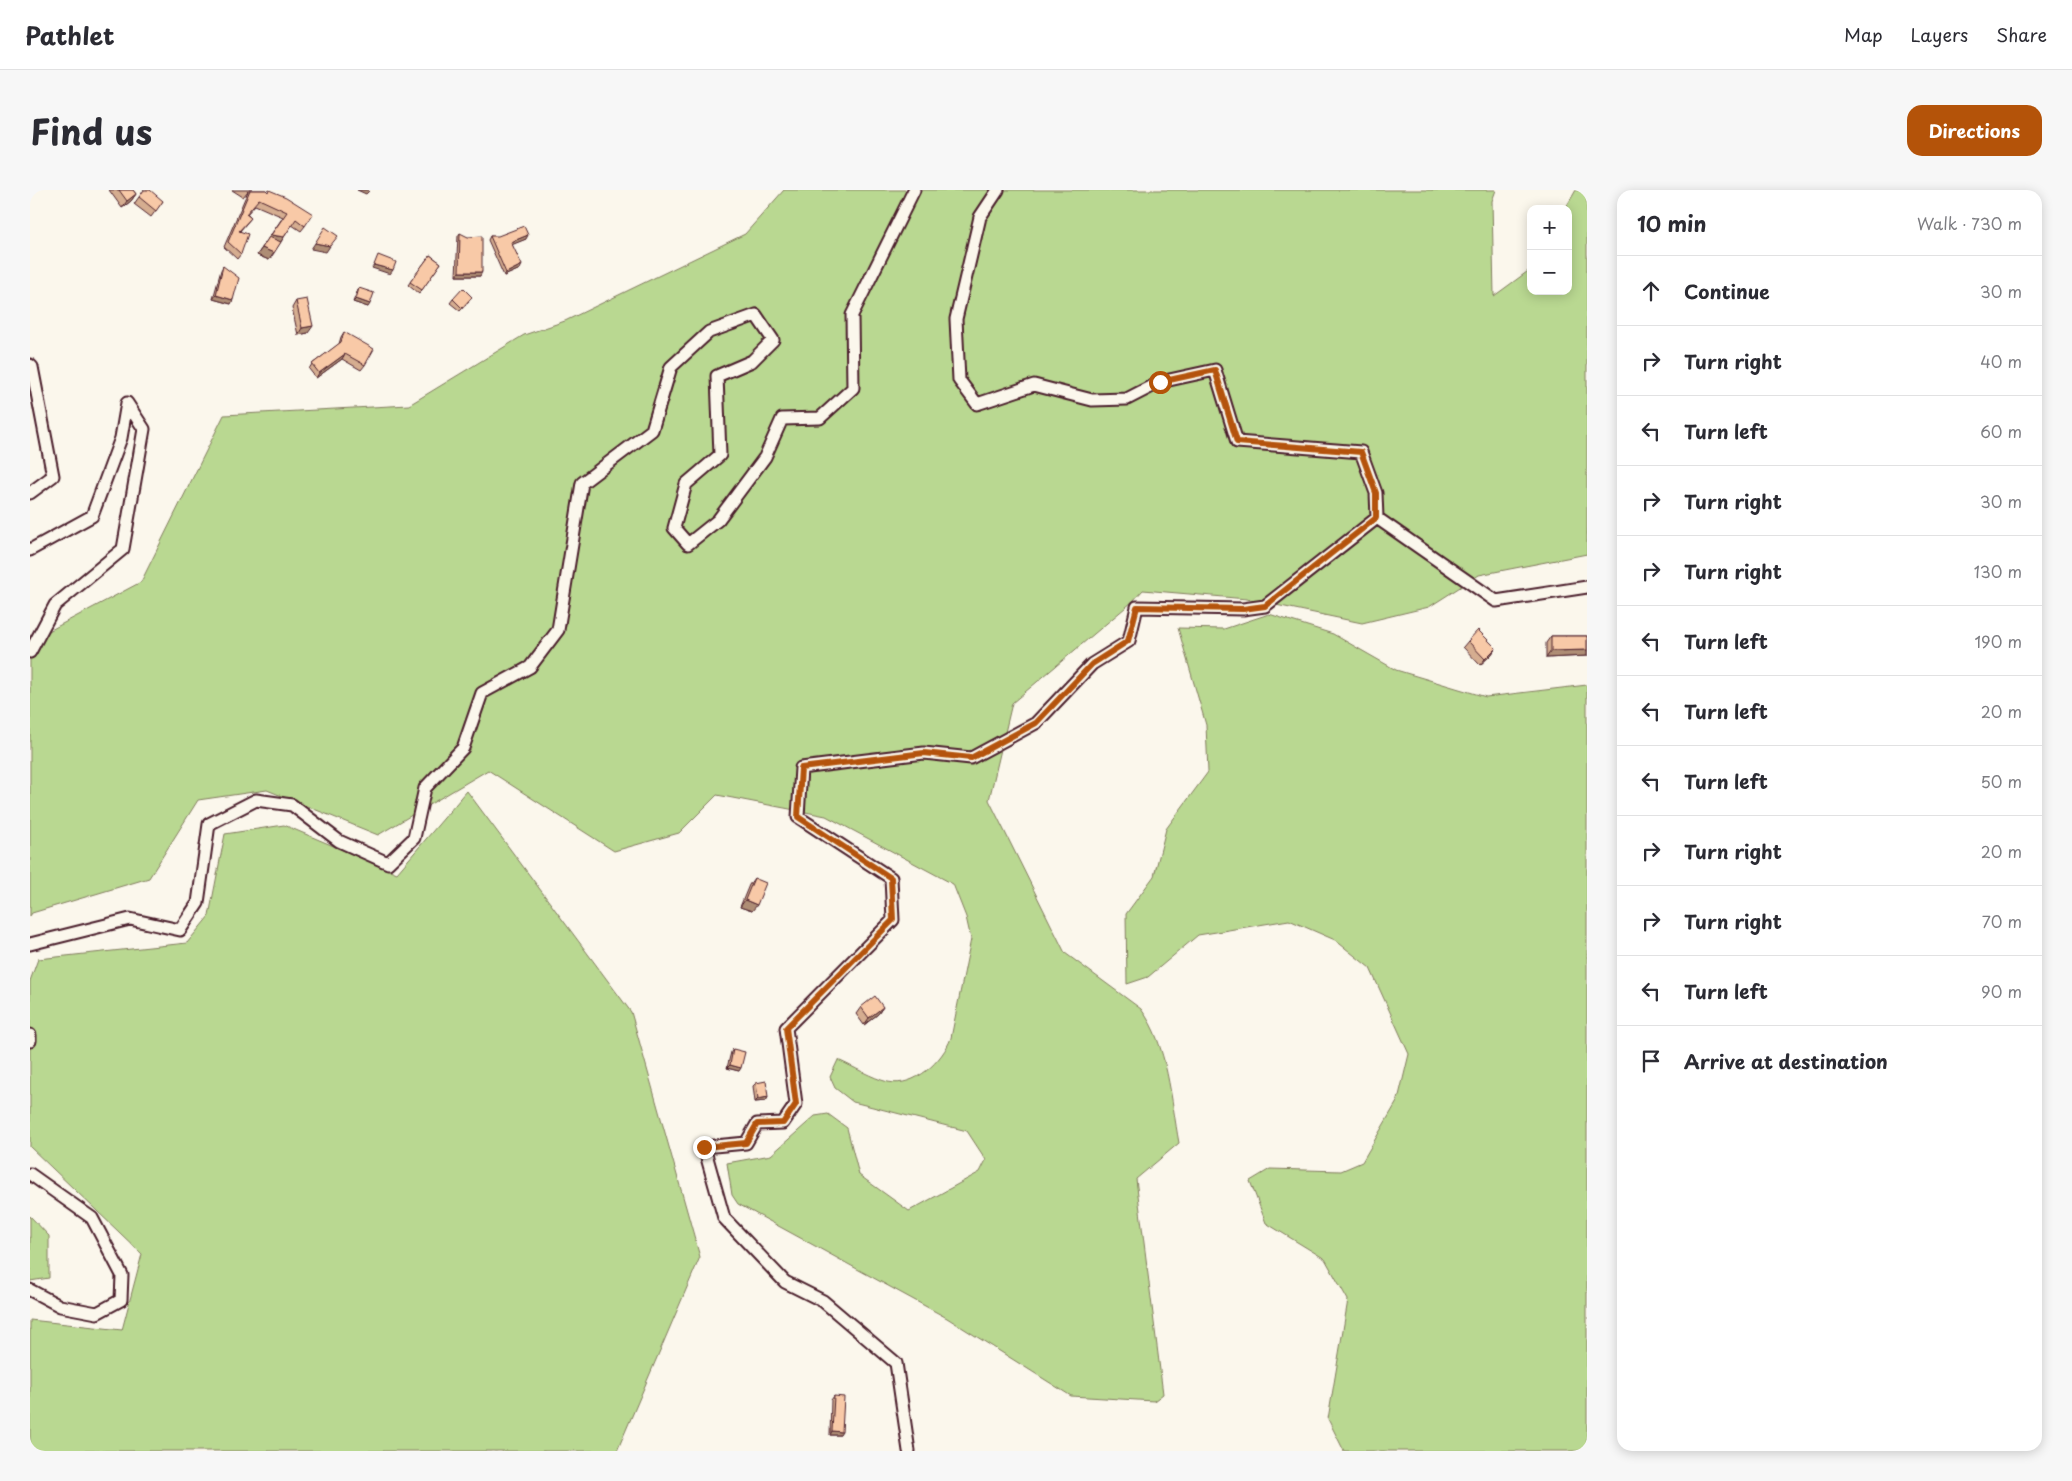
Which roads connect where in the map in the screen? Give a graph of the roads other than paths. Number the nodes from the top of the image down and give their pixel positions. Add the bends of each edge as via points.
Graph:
1 (914, 190) edge
2 (998, 190) edge
3 (30, 365) edge
4 (30, 493) edge
5 (1376, 518) junction
6 (30, 550) edge
7 (1587, 587) edge
8 (30, 652) edge
9 (30, 944) edge
10 (30, 1035) edge
11 (30, 1041) edge
12 (30, 1174) edge
13 (30, 1290) edge
14 (909, 1451) edge

1 - 9 street via 852,314 853,388 820,418 782,419 765,457 718,520 688,544 674,528 686,484 720,455 717,376 752,361 773,340 756,316 709,332 671,367 652,430 582,483 558,630 530,667 482,693 463,748 425,788 414,838 388,862 339,841 292,805 256,800 209,824 198,903 180,930 130,919
2 - 5 street via 980,217 956,319 959,380 976,404 1034,385 1092,400 1127,399 1160,382 1215,370 1237,442 1361,452 1376,493
3 - 4 street via 53,476
5 - 7 street via 1496,601
5 - 14 street via 1265,606 1243,609 1137,607 1128,641 1092,664 1036,723 971,758 924,753 801,768 798,817 891,878 893,920 786,1028 796,1104 783,1123 757,1124 746,1143 704,1147 724,1218 785,1282 822,1301 896,1363
6 - 8 street via 92,516 120,438 127,403 144,429 123,549 55,606
10 - 11 street
12 - 13 street via 92,1218 122,1274 121,1300 97,1313 60,1306

